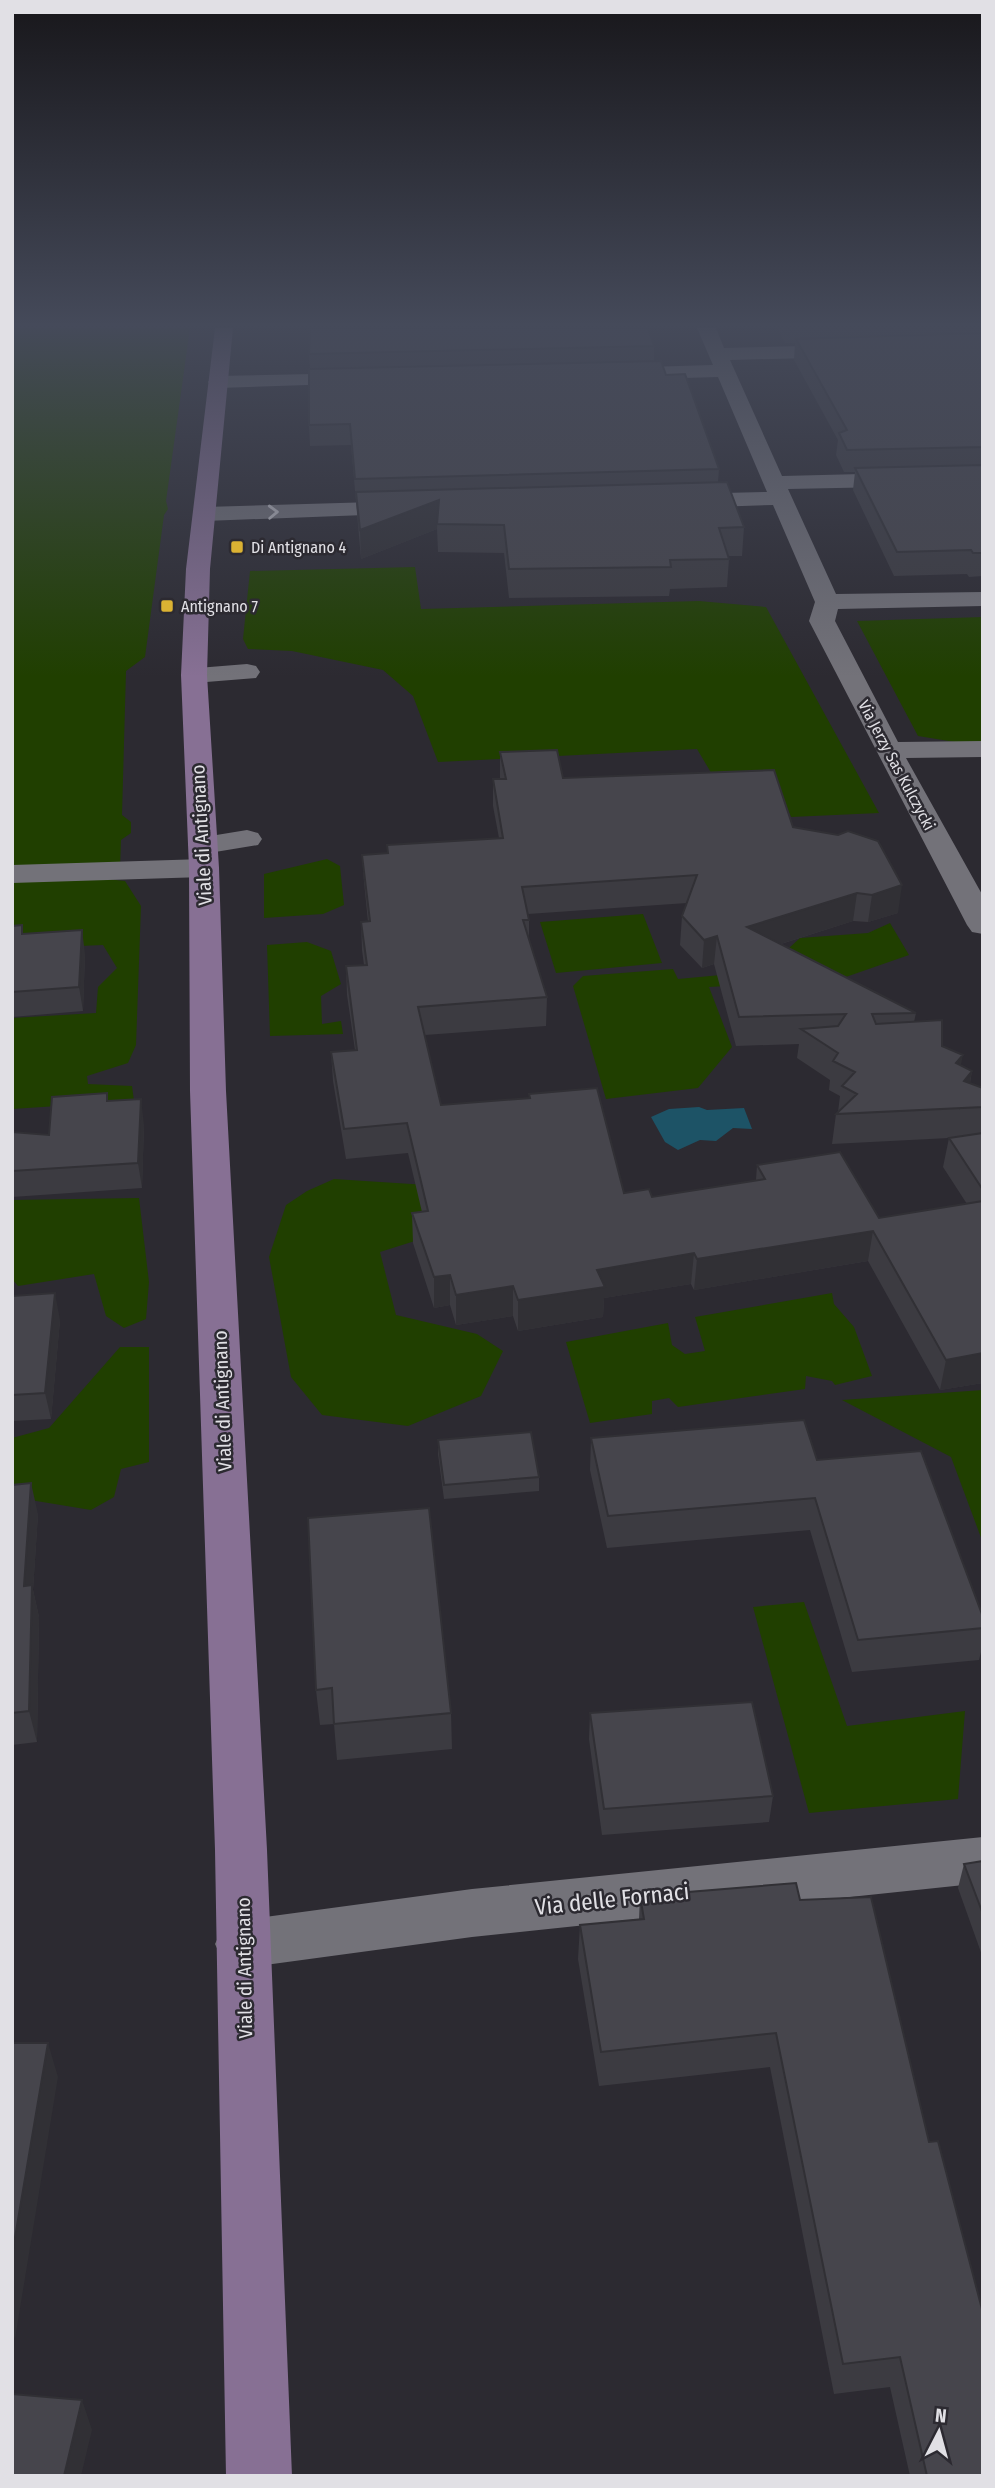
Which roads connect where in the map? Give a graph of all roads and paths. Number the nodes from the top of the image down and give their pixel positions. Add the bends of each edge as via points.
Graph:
1 (212, 444) edge
2 (759, 444) edge
3 (983, 478) edge
4 (780, 491) junction
5 (661, 502) edge
6 (426, 508) edge
7 (205, 514) junction
8 (983, 599) edge
9 (827, 601) junction
10 (247, 672) dead end
11 (194, 675) junction
12 (983, 749) edge
13 (888, 750) junction
14 (247, 839) dead end
15 (203, 856) junction
16 (12, 874) edge
17 (983, 925) edge
18 (983, 1860) edge
19 (243, 1944) junction
20 (259, 2476) edge

1 - 7 main road, Viale di Antignano
2 - 4 street
3 - 4 street
4 - 5 street
4 - 9 street
7 -> 6 street
7 - 11 main road, Viale di Antignano via 195,606
8 - 9 street
9 - 13 street, Via Jerzy Sas Kulczycki via 822,621
10 - 11 street
11 - 15 main road, Viale di Antignano
12 - 13 street
13 - 17 street, Via Jerzy Sas Kulczycki
14 - 15 street
15 - 16 street
15 - 19 main road, Viale di Antignano via 208,1091
18 - 19 street, Via delle Fornaci via 472,1913
19 - 20 main road, Viale di Antignano

